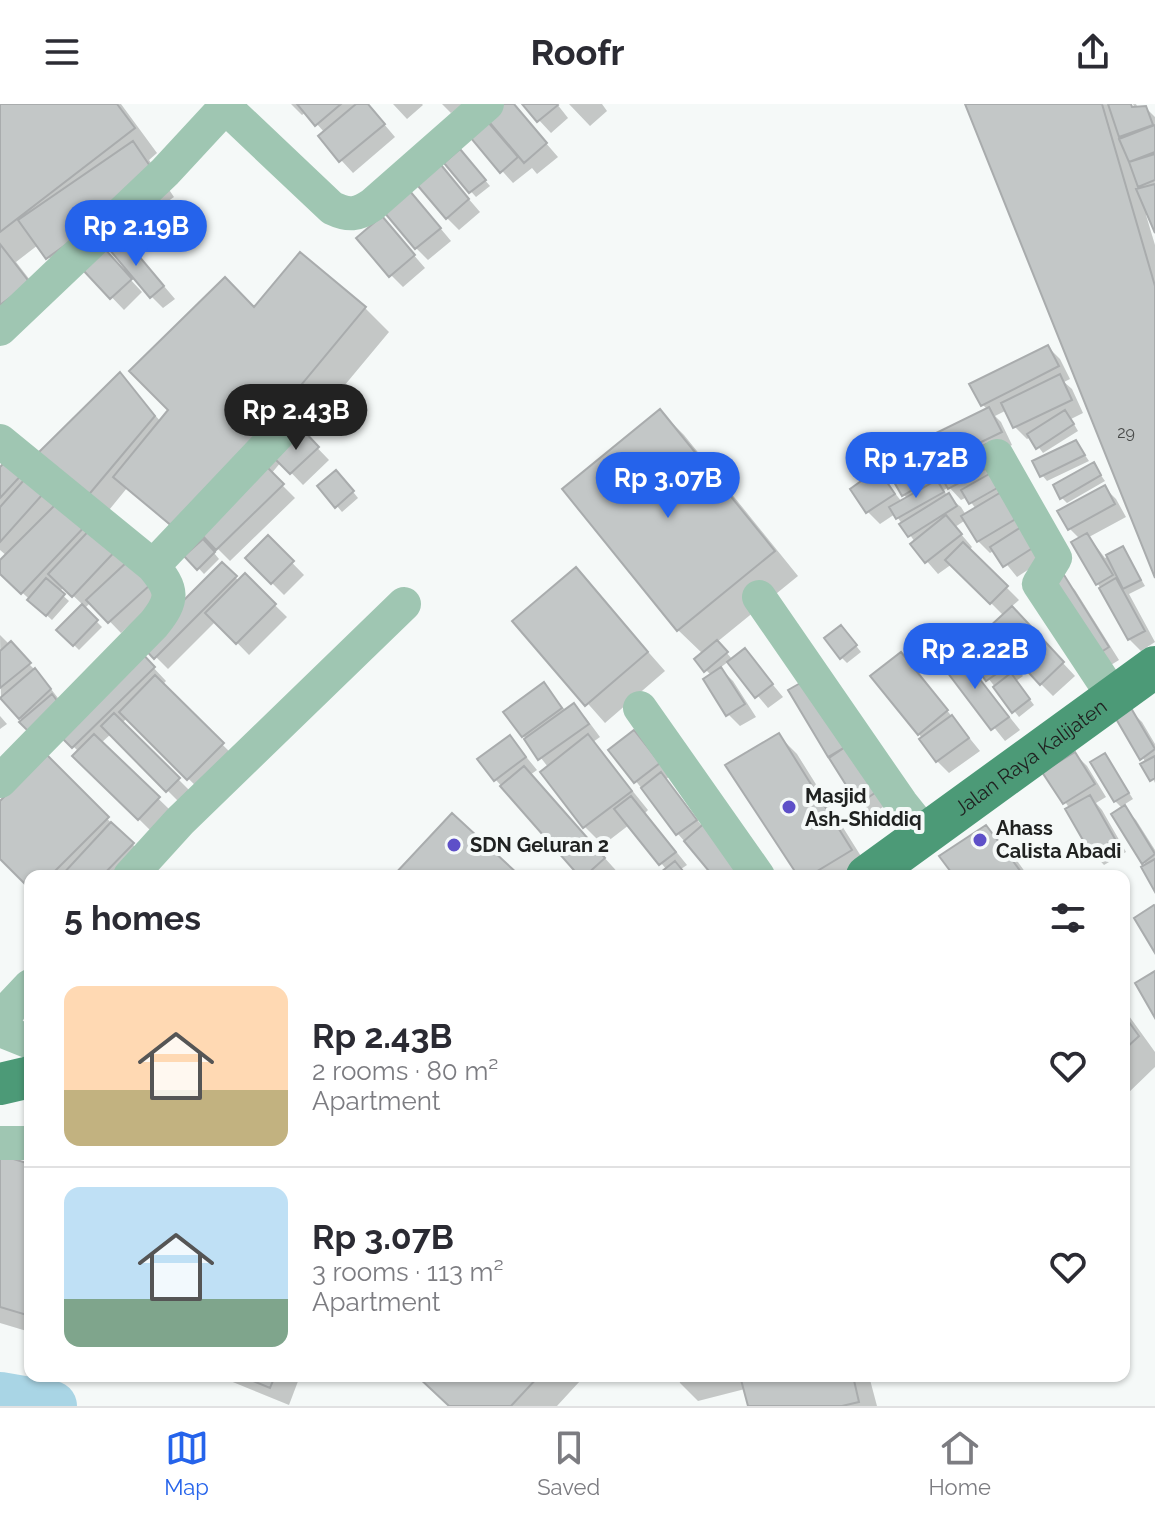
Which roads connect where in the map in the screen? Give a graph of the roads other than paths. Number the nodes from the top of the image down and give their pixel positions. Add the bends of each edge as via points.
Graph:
1 (487, 104) edge
2 (225, 105) edge
3 (0, 329) edge
4 (298, 413) dead end
5 (0, 441) edge
6 (997, 456) dead end
7 (153, 566) junction
8 (759, 597) dead end
9 (404, 604) dead end
10 (1155, 667) edge
11 (1113, 696) junction
12 (640, 708) dead end
13 (0, 779) edge
14 (925, 833) junction
15 (135, 870) edge
16 (754, 870) edge
17 (875, 870) edge
18 (24, 992) edge
19 (0, 1028) edge
20 (24, 1039) edge
21 (24, 1078) edge
22 (0, 1084) edge
23 (0, 1143) edge
24 (24, 1143) edge

1 - 2 street via 358,214 332,208
2 - 3 street via 165,172
4 - 7 street
5 - 7 street
6 - 11 street via 1055,558 1040,579 1041,589
7 - 13 street via 170,596 165,610
8 - 14 street
9 - 15 street
10 - 11 main road, Jalan Raya Kalijaten
11 - 14 main road, Jalan Raya Kalijaten
12 - 16 street
14 - 17 main road, Jalan Raya Kalijaten
18 - 19 street
19 - 20 street
21 - 22 main road
23 - 24 street

